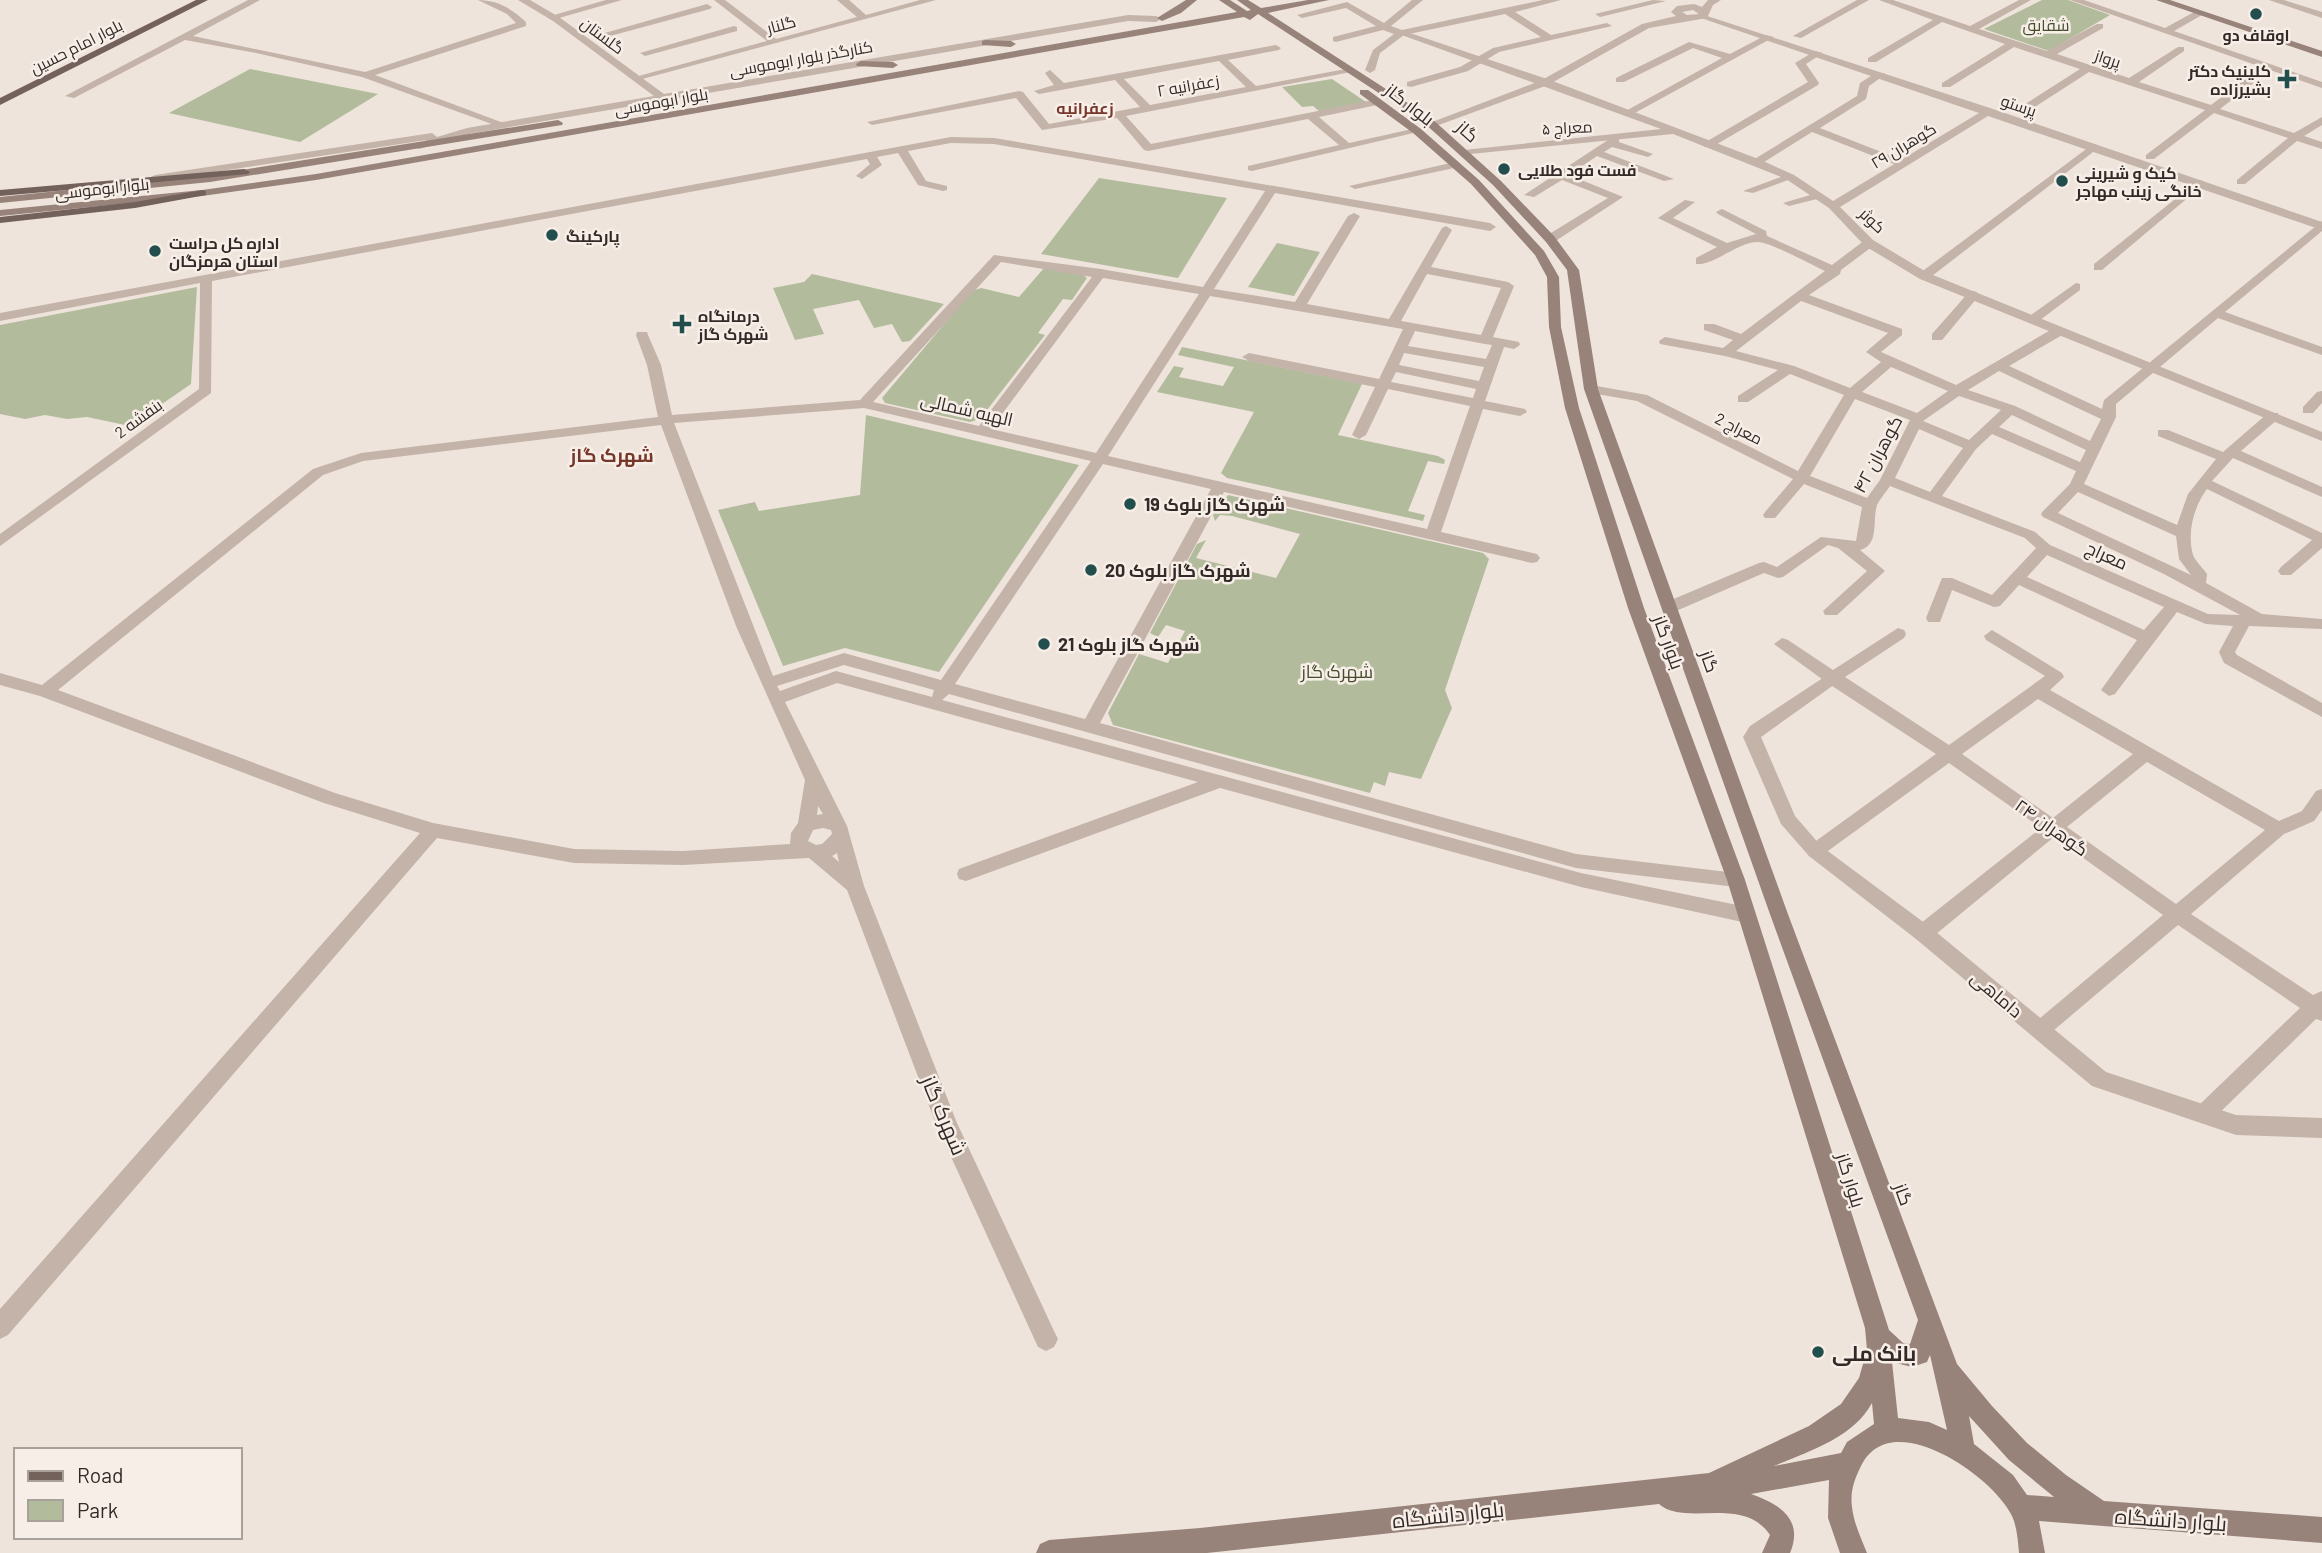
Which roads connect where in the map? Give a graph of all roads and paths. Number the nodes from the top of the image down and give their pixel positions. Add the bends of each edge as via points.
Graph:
1 (181, 0) edge
2 (203, 0) edge
3 (255, 0) edge
4 (483, 0) edge
5 (523, 0) edge
6 (617, 0) edge
7 (735, 0) edge
8 (844, 0) edge
9 (927, 0) edge
10 (1192, 0) edge
11 (1324, 0) edge
12 (1418, 0) edge
13 (1556, 0) edge
14 (1716, 0) edge
15 (1864, 0) edge
16 (1884, 0) edge
17 (2026, 0) edge
18 (2075, 0) edge
19 (2161, 0) edge
20 (2177, 0) edge
21 (2274, 0) edge
22 (1661, 1) edge
23 (721, 2) edge
24 (1312, 2) junction
25 (1245, 5) edge
26 (707, 7) dead end
27 (1634, 7) junction
28 (1506, 10) junction
29 (1686, 12) junction
30 (2199, 13) junction
31 (1600, 14) dead end
32 (1704, 14) junction
33 (1302, 15) dead end
34 (2322, 15) edge
35 (552, 16) junction
36 (1660, 16) junction
37 (864, 18) junction
38 (1159, 18) junction
39 (1941, 19) junction
40 (1196, 23) junction
41 (1646, 25) junction
42 (1607, 26) dead end
43 (2100, 26) dead end
44 (1384, 27) junction
45 (734, 29) dead end
46 (1971, 29) junction
47 (2166, 31) junction
48 (1401, 33) junction
49 (599, 36) dead end
50 (1279, 36) junction
51 (1798, 36) dead end
52 (183, 37) junction
53 (1769, 37) junction
54 (700, 38) junction
55 (1549, 38) junction
56 (1336, 39) dead end
57 (774, 42) junction
58 (985, 43) junction
59 (2013, 43) junction
60 (1011, 44) junction
61 (2322, 48) edge
62 (2181, 49) dead end
63 (645, 53) dead end
64 (1818, 53) junction
65 (2322, 54) edge
66 (2048, 55) junction
67 (723, 56) junction
68 (1729, 57) junction
69 (1221, 58) junction
70 (1483, 59) junction
71 (1872, 60) dead end
72 (861, 64) junction
73 (893, 65) junction
74 (2088, 68) junction
75 (1370, 70) dead end
76 (1344, 72) junction
77 (1050, 73) dead end
78 (2260, 73) dead end
79 (1881, 74) junction
80 (365, 75) junction
81 (1117, 77) junction
82 (639, 79) junction
83 (1620, 80) dead end
84 (1546, 82) junction
85 (2131, 82) junction
86 (1412, 84) dead end
87 (2322, 85) edge
88 (1946, 86) dead end
89 (1061, 87) junction
90 (1254, 89) junction
91 (0, 90) edge
92 (1039, 91) dead end
93 (70, 96) dead end
94 (663, 98) junction
95 (0, 102) edge
96 (1378, 102) junction
97 (1148, 109) junction
98 (2211, 109) junction
99 (2024, 110) dead end
100 (1989, 111) junction
101 (1627, 113) junction
102 (1119, 114) junction
103 (1311, 116) junction
104 (2322, 120) edge
105 (872, 122) dead end
106 (504, 125) junction
107 (1424, 128) junction
108 (1813, 129) junction
109 (467, 131) junction
110 (1671, 131) junction
111 (2296, 137) junction
112 (1613, 142) junction
113 (1345, 145) junction
114 (1708, 145) junction
115 (2322, 146) edge
116 (2093, 147) junction
117 (413, 148) junction
118 (900, 148) junction
119 (1595, 152) junction
120 (1648, 154) dead end
121 (871, 156) junction
122 (2150, 157) dead end
123 (1460, 159) junction
124 (1757, 162) junction
125 (1903, 164) junction
126 (1252, 168) dead end
127 (244, 172) junction
128 (1560, 175) junction
129 (862, 176) dead end
130 (1790, 177) junction
131 (1668, 178) dead end
132 (132, 182) junction
133 (2241, 182) dead end
134 (2199, 183) junction
135 (1355, 186) dead end
136 (943, 188) dead end
137 (1272, 189) junction
138 (1749, 191) dead end
139 (0, 193) edge
140 (202, 194) junction
141 (1530, 195) dead end
142 (1817, 196) junction
143 (0, 200) edge
144 (1689, 202) dead end
145 (1789, 203) dead end
146 (1833, 206) junction
147 (1722, 212) dead end
148 (0, 213) edge
149 (1354, 216) dead end
150 (0, 220) edge
151 (2322, 226) edge
152 (1490, 227) dead end
153 (1446, 230) dead end
154 (1760, 238) junction
155 (1550, 239) junction
156 (1869, 243) junction
157 (1726, 247) junction
158 (1700, 261) dead end
159 (2098, 267) dead end
160 (1422, 269) junction
161 (1836, 271) junction
162 (1101, 274) junction
163 (1924, 276) junction
164 (206, 279) junction
165 (2076, 287) dead end
166 (1205, 291) junction
167 (1973, 295) junction
168 (1800, 296) junction
169 (1299, 306) junction
170 (2218, 314) junction
171 (0, 317) edge
172 (2032, 320) junction
173 (1393, 323) junction
174 (1411, 326) junction
175 (1709, 327) dead end
176 (2059, 331) junction
177 (642, 335) dead end
178 (1937, 337) dead end
179 (1742, 339) junction
180 (1492, 341) junction
181 (1665, 341) dead end
182 (1514, 345) dead end
183 (1401, 349) junction
184 (2322, 351) edge
185 (1726, 352) junction
186 (1249, 357) dead end
187 (1890, 362) junction
188 (1491, 364) junction
189 (1998, 366) junction
190 (2150, 366) junction
191 (1392, 368) junction
192 (1789, 369) junction
193 (1383, 385) junction
194 (1483, 386) junction
195 (1591, 389) junction
196 (1958, 391) junction
197 (1852, 393) junction
198 (2322, 395) edge
199 (1743, 399) dead end
200 (864, 404) junction
201 (1477, 404) junction
202 (2010, 409) junction
203 (2308, 410) dead end
204 (1520, 412) dead end
205 (2109, 416) junction
206 (2273, 416) junction
207 (666, 420) junction
208 (1917, 421) junction
209 (1989, 428) junction
210 (982, 432) junction
211 (2163, 433) dead end
212 (1359, 435) dead end
213 (2322, 437) edge
214 (1971, 446) junction
215 (2095, 449) junction
216 (2228, 455) junction
217 (1099, 459) junction
218 (2085, 469) junction
219 (1802, 477) junction
220 (1887, 480) junction
221 (2205, 483) junction
222 (2076, 486) junction
223 (1219, 487) junction
224 (2322, 492) edge
225 (1934, 496) junction
226 (1870, 505) junction
227 (1770, 515) dead end
228 (2183, 534) junction
229 (1432, 536) junction
230 (2322, 539) edge
231 (0, 541) edge
232 (1843, 544) junction
233 (2045, 548) junction
234 (1532, 558) dead end
235 (2286, 571) dead end
236 (2018, 579) junction
237 (2198, 586) junction
238 (2174, 605) junction
239 (1670, 607) junction
240 (1636, 608) junction
241 (1831, 611) dead end
242 (1934, 618) dead end
243 (2251, 620) junction
244 (2322, 624) edge
245 (1898, 634) dead end
246 (1992, 636) dead end
247 (2147, 638) junction
248 (1782, 644) dead end
249 (1832, 678) junction
250 (0, 679) edge
251 (945, 686) junction
252 (2109, 690) dead end
253 (772, 691) junction
254 (2038, 691) junction
255 (45, 692) junction
256 (933, 704) junction
257 (2322, 711) edge
258 (1090, 726) junction
259 (2146, 753) junction
260 (1949, 754) junction
261 (813, 781) junction
262 (1220, 781) junction
263 (2322, 796) edge
264 (2053, 827) junction
265 (2278, 829) junction
266 (433, 830) junction
267 (840, 830) junction
268 (1448, 834) junction
269 (807, 840) junction
270 (1815, 851) junction
271 (1579, 870) junction
272 (966, 874) dead end
273 (1736, 880) junction
274 (855, 886) junction
275 (1747, 915) junction
276 (2178, 915) junction
277 (1923, 933) junction
278 (2320, 1006) edge
279 (2040, 1030) junction
280 (2204, 1114) junction
281 (2322, 1128) edge
282 (1930, 1318) junction
283 (0, 1327) edge
284 (1877, 1334) junction
285 (1046, 1339) dead end
286 (1947, 1368) junction
287 (1887, 1432) junction
288 (1963, 1448) junction
289 (1846, 1464) junction
290 (1709, 1486) junction
291 (1644, 1493) junction
292 (2021, 1507) junction
293 (2103, 1514) junction
294 (2322, 1530) edge
295 (1200, 1547) edge
296 (1049, 1553) edge
297 (1775, 1553) edge
298 (1854, 1553) edge
299 (2032, 1553) edge

1 - 91 main road, بلوار امام حسین
2 - 95 main road, بلوار امام حسین
3 - 52 street
4 - 80 street via 510,12 523,24
5 - 35 street, گلستان
6 - 35 street
7 - 23 street
8 - 37 street
9 - 37 street, گلنار
10 - 38 main road
11 - 24 main road, بلوار ابوموسی
12 - 44 street
13 - 28 street
14 - 29 street
14 - 32 street
15 - 51 street
16 - 39 street, پرواز
17 - 46 street
18 - 47 street
19 - 30 main road
20 - 61 main road
21 - 34 street
22 - 27 street
23 - 57 street
24 - 25 main road, بلوار ابوموسی
24 - 50 main road
25 - 38 main road, بلوار ابوموسی
25 - 40 main road, بلوار ابوموسی
25 - 50 main road, گاز
26 - 49 street
27 - 31 street
27 - 36 street
28 - 48 street
28 - 55 street
29 - 32 street
29 - 36 street
29 - 41 street
30 - 47 street
30 - 65 main road
32 - 53 street, پرستو
33 - 44 street, کوثر via 1347,5
35 - 82 street, گلستان
36 - 41 street
37 - 57 street, گلنار
38 - 58 street, کنارگذر بلوار ابوموسی via 1128,18
38 - 60 main road, بلوار ابوموسی
39 - 46 street, پرواز
39 - 71 street
40 - 50 main road via 1239,23
40 - 140 main road, بلوار ابوموسی
41 - 84 street
42 - 55 street
43 - 66 street
44 - 48 street, کوثر
44 - 56 street
45 - 54 street
46 - 59 street, پرواز
47 - 87 street
48 - 70 street, کوثر
48 - 75 street via 1376,52
50 - 69 street
50 - 76 main road, گاز
52 - 80 street
52 - 93 street
53 - 64 street, پرستو
53 - 68 street
54 - 63 street
54 - 67 street
55 - 70 street via 1496,50
57 - 67 street, گلنار
58 - 60 main road
58 - 72 street, کنارگذر بلوار ابوموسی
59 - 66 street, پرواز
59 - 88 street
60 - 73 main road, بلوار ابوموسی
62 - 85 street
64 - 79 street, پرستو
64 - 114 street via 1800,63 1814,83
66 - 74 street, پرواز
67 - 82 street, گلنار
68 - 83 street via 1692,44
68 - 101 street
69 - 81 street
69 - 90 street
70 - 84 street, کوثر
70 - 86 street
72 - 73 main road
72 - 94 street, کنارگذر بلوار ابوموسی
73 - 117 main road, بلوار ابوموسی
74 - 85 street, پرواز
74 - 99 street
76 - 90 street, زعفرانیه ۲
76 - 96 main road, بلوار گاز
76 - 107 main road, گاز
77 - 89 street
78 - 98 street
79 - 100 street, پرستو
79 - 108 street via 1864,85 1862,97
80 - 106 street
81 - 89 street
81 - 97 street
82 - 94 street, گلستان
84 - 101 street, کوثر
84 - 107 street
85 - 98 street, پرواز
89 - 92 street
90 - 97 street, زعفرانیه ۲
94 - 106 street, کنارگذر بلوار ابوموسی
96 - 103 street
96 - 107 main road, بلوار گاز
97 - 102 street, زعفرانیه ۲
98 - 111 street, پرواز
98 - 122 street
100 - 116 street, پرستو
100 - 125 street, گوهران ۲۹
101 - 110 street, کوثر
102 - 103 street via 1148,148
102 - 105 street, زعفرانیه ۲ via 1046,128 1019,94
103 - 113 street
104 - 111 street
106 - 109 street, کنارگذر بلوار ابوموسی
107 - 113 street
107 - 123 main road, گاز
108 - 124 street
108 - 125 street
109 - 117 street, کنارگذر بلوار ابوموسی
109 - 132 street
110 - 112 street, معراج ۵
110 - 114 street, کوثر
111 - 115 street, پرواز
111 - 133 street
112 - 119 street
112 - 120 street
112 - 123 street, معراج ۵ via 1539,144
113 - 126 street
114 - 124 street, کوثر
116 - 134 street, پرستو
116 - 163 street
117 - 127 main road, بلوار ابوموسی
118 - 121 street
118 - 136 street via 922,183
118 - 137 street via 950,140 994,141
119 - 128 street
119 - 131 street
121 - 129 street via 876,165
121 - 164 street
123 - 135 street, معراج ۵
123 - 155 main road, گاز via 1497,183
123 - 240 main road, بلوار گاز via 1540,254 1553,277 1555,327 1572,408
124 - 130 street, کوثر
125 - 146 street, گوهران ۲۹
127 - 132 main road
127 - 143 main road, بلوار ابوموسی via 144,187
128 - 141 street
128 - 155 street via 1617,197
130 - 138 street
130 - 142 street, کوثر
132 - 139 main road
134 - 151 street, پرستو
134 - 159 street
137 - 152 street
137 - 166 street
140 - 148 main road, بلوار ابوموسی
140 - 150 main road
142 - 145 street
142 - 146 street, کوثر
144 - 157 street via 1664,218
146 - 156 street, کوثر
147 - 154 street via 1762,233
149 - 169 street
151 - 170 street
153 - 160 street
154 - 157 street
154 - 161 street
155 - 195 main road, گاز via 1573,270
156 - 161 street
156 - 163 street, کوثر
157 - 158 street
160 - 173 street
160 - 180 street via 1508,286
161 - 168 street
162 - 166 street
162 - 200 street via 998,258
162 - 210 street
163 - 167 street, کوثر
164 - 171 street
164 - 231 street, بنفشه 2 via 206,390
165 - 172 street
166 - 169 street
166 - 217 street
167 - 172 street, کوثر
167 - 178 street
168 - 179 street
168 - 187 street via 1897,332 1873,352
169 - 173 street
170 - 184 street
170 - 190 street
172 - 176 street, کوثر
173 - 174 street
174 - 180 street
174 - 183 street
175 - 179 street
176 - 189 street, گوهران ۴۲
176 - 190 street, کوثر
177 - 207 street
179 - 185 street
180 - 182 street
180 - 188 street
181 - 185 street
183 - 188 street
183 - 191 street
185 - 192 street
186 - 193 street
187 - 196 street
187 - 197 street
188 - 194 street
189 - 196 street, گوهران ۴۲
189 - 205 street
190 - 205 street via 2109,403
190 - 206 street, کوثر
191 - 193 street
191 - 194 street
192 - 197 street
192 - 199 street
193 - 201 street
193 - 212 street
194 - 201 street
195 - 219 street, معراج 2 via 1642,398
195 - 239 main road, گاز
196 - 202 street
196 - 208 street, گوهران ۴۲
197 - 208 street
197 - 219 street
198 - 203 street
200 - 207 street, الهیه شمالی
200 - 210 street, الهیه شمالی
201 - 204 street
201 - 229 street
202 - 209 street
202 - 215 street
205 - 215 street
206 - 213 street, کوثر
206 - 216 street
207 - 253 street
207 - 255 street, الهیه شمالی via 361,457 318,472
208 - 214 street
208 - 220 street, گوهران ۴۲
209 - 214 street
209 - 218 street
210 - 217 street, الهیه شمالی
211 - 216 street
214 - 225 street
215 - 218 street
216 - 221 street
216 - 224 street
217 - 223 street, الهیه شمالی
217 - 251 street
218 - 222 street
219 - 226 street, معراج 2
219 - 227 street
220 - 225 street, معراج
220 - 226 street, گوهران ۴۲
221 - 228 street via 2190,506
221 - 230 street
222 - 228 street
222 - 237 street via 2048,514
223 - 229 street, الهیه شمالی
223 - 258 street
225 - 233 street, معراج via 2030,535
226 - 232 street, گوهران ۴۲ via 1865,540 1856,546
228 - 237 street via 2186,558 2199,574
229 - 234 street, الهیه شمالی
230 - 235 street
232 - 239 street, گوهران ۴۲ via 1826,540 1778,573 1764,567
232 - 241 street via 1877,571
233 - 236 street
233 - 238 street, معراج
236 - 242 street via 1994,602 1947,582
236 - 247 street
237 - 243 street
238 - 243 street, معراج via 2206,619
238 - 247 street
239 - 240 main road
239 - 282 main road, گاز
240 - 273 main road, بلوار گاز
243 - 244 street, معراج
243 - 257 street via 2227,652 2230,659
245 - 249 street
246 - 254 street via 2055,675
247 - 252 street
248 - 249 street, گوهران ۲۴
249 - 260 street, گوهران ۲۴
249 - 270 street, داماهی via 1752,737 1787,819
250 - 255 street
251 - 253 street via 844,659
251 - 256 street
251 - 258 street
253 - 256 street via 836,677
253 - 261 street, شهرک گاز
254 - 259 street
254 - 260 street
255 - 266 street via 330,798
256 - 262 street
258 - 268 street
259 - 264 street
259 - 265 street
260 - 264 street, گوهران ۲۴
260 - 270 street
261 - 267 street, شهرک گاز
261 - 269 street
262 - 268 street
262 - 272 street
263 - 265 street via 2308,816
264 - 276 street, گوهران ۲۴
264 - 277 street
265 - 276 street
266 - 269 street via 574,856 683,858
266 - 283 street
267 - 269 street via 830,821 818,821
267 - 269 street via 838,844 828,850
267 - 274 street, شهرک گاز
268 - 271 street
269 - 274 street
270 - 277 street, داماهی
271 - 273 street
271 - 275 street
273 - 275 main road, بلوار گاز
274 - 285 street, شهرک گاز via 947,1124
275 - 284 main road, بلوار گاز
276 - 278 street, گوهران ۲۴
276 - 279 street
277 - 279 street, داماهی
278 - 280 street
279 - 280 street, داماهی via 2099,1079
280 - 281 street, داماهی via 2236,1125
282 - 284 main road via 1919,1354 1901,1356
282 - 286 main road, گاز
284 - 287 main road, بلوار گاز
284 - 290 main road via 1871,1378 1863,1398 1846,1417 1825,1433
286 - 288 main road, گاز
286 - 293 main road via 1985,1418 2028,1463
287 - 288 main road via 1911,1430
287 - 289 main road via 1856,1449
288 - 292 main road via 1988,1468
289 - 290 main road, بلوار دانشگاه
289 - 298 main road via 1839,1488 1840,1516
290 - 291 main road, بلوار دانشگاه
291 - 295 main road, بلوار دانشگاه
291 - 297 main road via 1750,1503 1771,1514 1783,1532
292 - 293 main road, بلوار دانشگاه
292 - 299 main road
293 - 294 main road, بلوار دانشگاه
295 - 296 main road, بلوار دانشگاه

